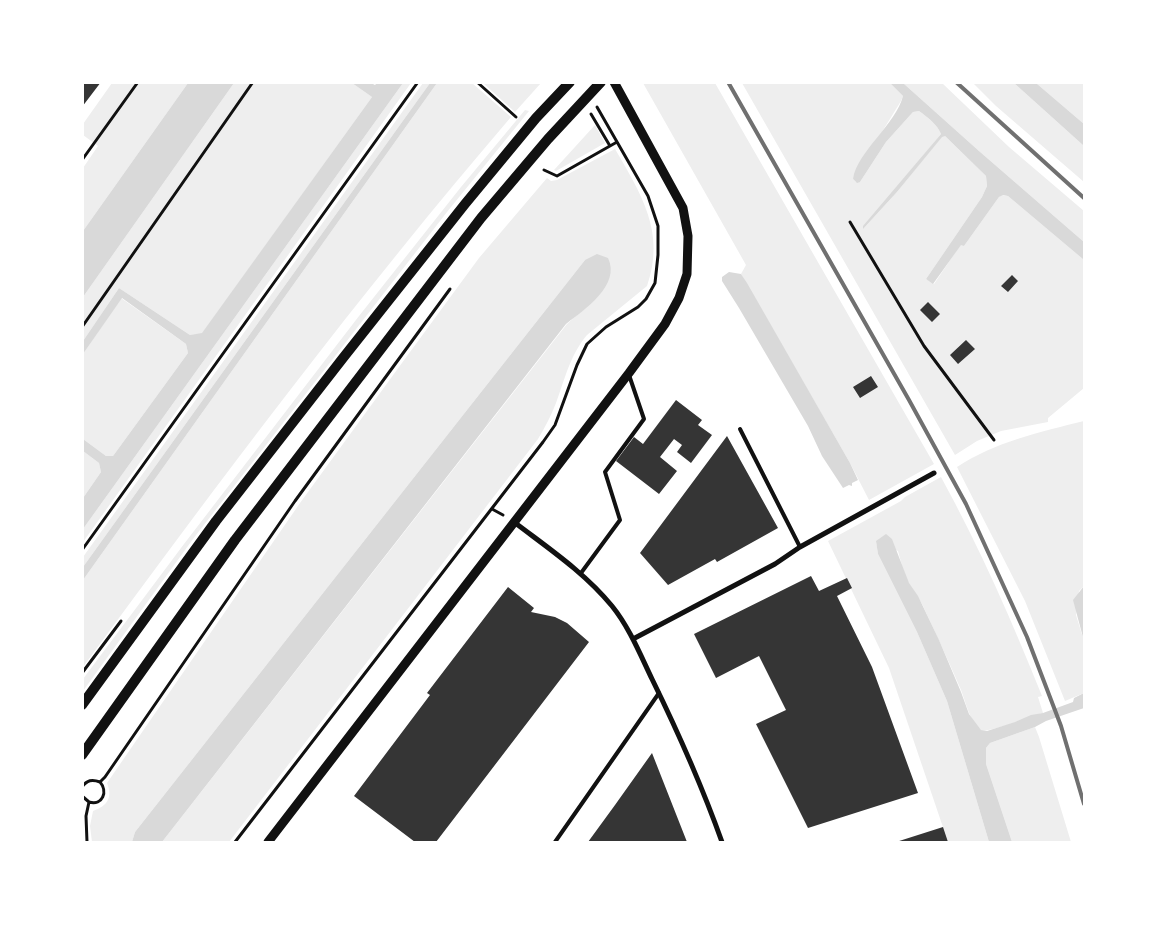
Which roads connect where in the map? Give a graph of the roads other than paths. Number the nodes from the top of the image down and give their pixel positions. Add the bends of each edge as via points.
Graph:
1 (570, 82) edge
2 (601, 82) edge
3 (614, 82) edge
4 (629, 372) junction
5 (740, 429) dead end
6 (934, 473) dead end
7 (514, 522) junction
8 (800, 547) junction
9 (581, 573) junction
10 (633, 639) junction
11 (659, 693) junction
12 (82, 705) edge
13 (82, 755) edge
14 (268, 842) edge
15 (555, 842) edge
16 (722, 842) edge

1 - 12 main road via 464,204 216,521
2 - 13 main road via 481,218 235,540
3 - 4 street via 683,208 688,236 687,274 679,298 665,324
4 - 7 street
4 - 9 lane via 644,419 605,472 620,520
5 - 8 lane
6 - 8 street
7 - 9 street
7 - 14 street
8 - 10 street
9 - 10 street via 612,607
10 - 11 street
11 - 15 lane
11 - 16 street

